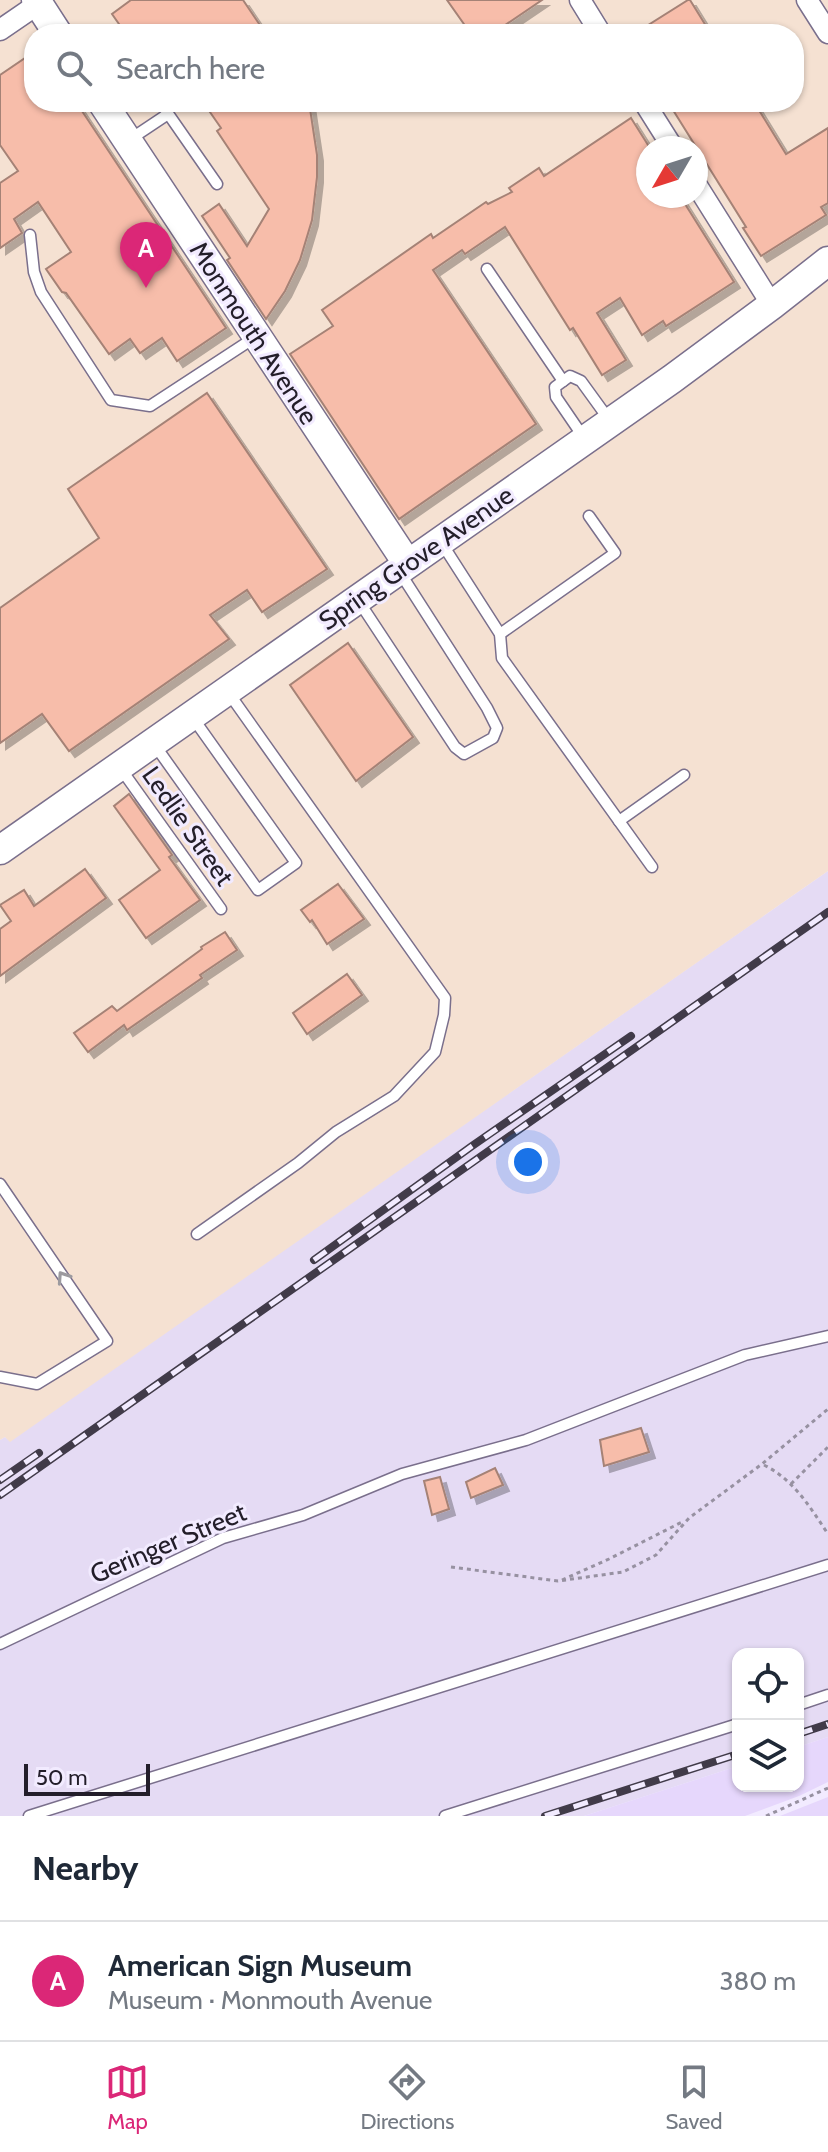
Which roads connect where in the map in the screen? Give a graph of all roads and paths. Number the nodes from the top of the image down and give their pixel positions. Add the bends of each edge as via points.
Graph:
1 (580, 0) edge
2 (807, 0) edge
3 (39, 1) edge
4 (52, 24) edge
5 (595, 24) edge
6 (0, 30) edge
7 (828, 33) edge
8 (109, 112) edge
9 (650, 112) edge
10 (168, 114) joint
11 (665, 136) edge
12 (128, 141) junction
13 (217, 184) dead end
14 (708, 203) edge
15 (30, 235) dead end
16 (828, 261) edge
17 (487, 269) dead end
18 (772, 305) junction
19 (256, 337) junction
20 (563, 381) junction
21 (611, 422) junction
22 (585, 440) junction
23 (589, 516) dead end
24 (440, 540) junction
25 (403, 566) junction
26 (357, 598) junction
27 (500, 634) junction
28 (227, 691) junction
29 (192, 716) junction
30 (153, 743) junction
31 (120, 767) junction
32 (684, 775) dead end
33 (619, 821) junction
34 (0, 850) edge
35 (652, 867) dead end
36 (221, 909) dead end
37 (0, 1184) edge
38 (197, 1234) dead end
39 (828, 1336) edge
40 (0, 1377) edge
41 (828, 1409) edge
42 (828, 1447) edge
43 (762, 1464) junction
44 (791, 1484) junction
45 (689, 1518) junction
46 (828, 1534) edge
47 (828, 1565) edge
48 (451, 1567) dead end
49 (558, 1581) junction
50 (0, 1644) edge
51 (828, 1695) edge
52 (804, 1703) edge
53 (732, 1726) edge
54 (828, 1788) edge
55 (29, 1816) edge
56 (445, 1816) edge
57 (766, 1816) edge

1 - 5 street
2 - 7 street
3 - 4 main road
3 - 6 street
8 - 12 main road, Monmouth Avenue
9 - 11 street
10 - 12 lane
10 - 13 lane
12 - 19 main road, Monmouth Avenue
14 - 18 street
15 - 19 lane via 41,292 111,400 150,406
16 - 18 main road, Spring Grove Avenue
17 - 20 lane
18 - 21 main road, Spring Grove Avenue
19 - 25 main road, Monmouth Avenue
20 - 21 lane via 570,376 581,381
20 - 22 lane via 555,387 556,397
21 - 22 main road, Spring Grove Avenue
22 - 24 main road, Spring Grove Avenue
23 - 27 lane via 615,553
24 - 25 main road, Spring Grove Avenue
24 - 27 lane
25 - 26 main road, Spring Grove Avenue
25 - 26 lane via 487,708 497,728 493,738 464,754 455,747
26 - 28 main road, Spring Grove Avenue
27 - 33 lane via 502,658
28 - 29 main road, Spring Grove Avenue
28 - 38 lane via 445,998 445,1006 435,1052 394,1096
29 - 30 main road, Spring Grove Avenue
29 - 30 lane via 296,863 258,890
30 - 31 main road, Spring Grove Avenue
31 - 34 main road, Spring Grove Avenue
31 - 36 lane, Ledlie Street
32 - 33 lane
33 - 35 lane
40 -> 37 lane via 37,1384 107,1341
39 - 50 lane, Geringer Street via 745,1355 526,1440 402,1474 303,1515 223,1538
41 - 43 path
42 - 44 path
43 - 44 path
43 - 45 path
44 - 46 path
45 - 49 path
45 - 49 path via 656,1555 623,1572
47 - 55 lane
48 - 49 path
51 - 52 lane
53 - 56 lane
54 - 57 path

